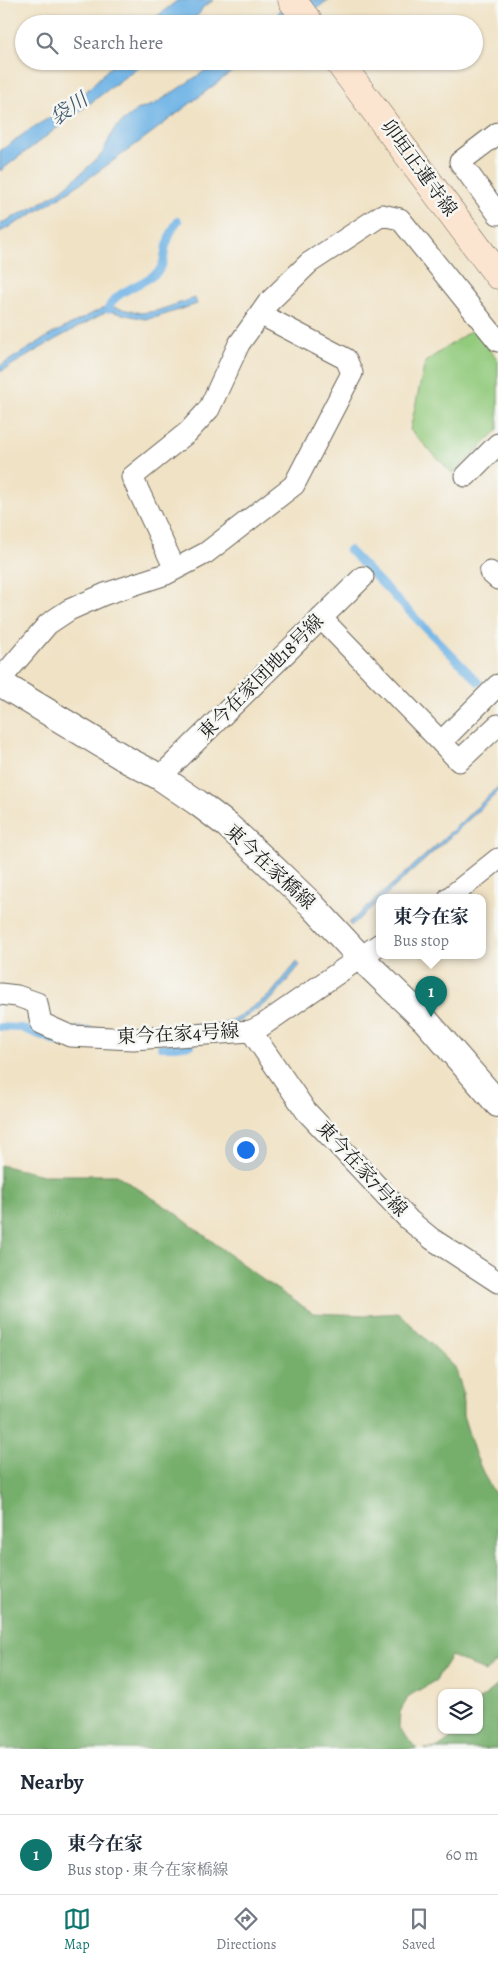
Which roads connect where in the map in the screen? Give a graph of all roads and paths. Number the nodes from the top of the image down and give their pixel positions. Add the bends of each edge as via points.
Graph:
1 (292, 0) edge
2 (303, 15) edge
3 (344, 70) edge
4 (498, 133) edge
5 (498, 214) edge
6 (498, 275) edge
7 (260, 314) junction
8 (498, 341) edge
9 (498, 444) edge
10 (466, 476) dead end
11 (175, 569) junction
12 (363, 578) dead end
13 (321, 618) junction
14 (0, 682) edge
15 (498, 685) edge
16 (498, 725) edge
17 (441, 742) junction
18 (160, 777) junction
19 (498, 859) edge
20 (453, 894) edge
21 (370, 951) edge
22 (376, 959) edge
23 (0, 994) edge
24 (251, 1031) junction
25 (498, 1104) edge
26 (498, 1282) edge

1 - 2 main road
3 - 6 main road, 卯垣正蓮寺線
4 - 5 street via 460,162
7 - 8 street via 309,264 382,215 400,219
7 - 11 street via 239,344 209,409 188,432 132,477
7 - 11 street via 346,359 352,373 294,485 206,553
9 - 10 street
11 - 14 street via 69,610 48,624
12 - 13 street, 東今在家団地18号線
13 - 17 street
13 - 18 street, 東今在家団地18号線
14 - 18 street, 東今在家橋線
15 - 17 street
16 - 17 street via 459,761
18 - 21 street, 東今在家橋線 via 220,820 311,904
19 - 20 street
21 - 24 street, 東今在家4号線
22 - 25 street, 東今在家橋線
23 - 24 street, 東今在家4号線 via 36,1003 41,1023 70,1036 133,1039
24 - 26 street, 東今在家7号線 via 306,1110 409,1220

